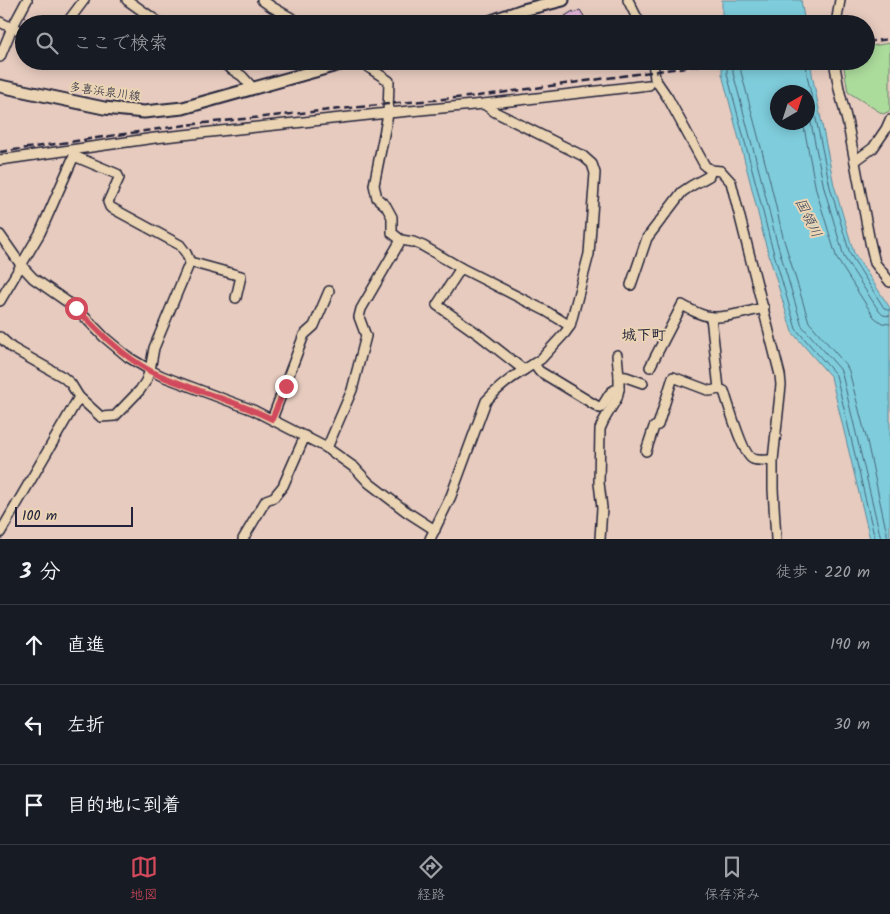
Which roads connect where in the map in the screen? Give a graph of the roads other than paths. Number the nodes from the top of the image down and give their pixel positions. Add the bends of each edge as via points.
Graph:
1 (27, 0) edge
2 (84, 0) edge
3 (127, 0) edge
4 (262, 0) edge
5 (563, 0) edge
6 (628, 0) edge
7 (840, 0) edge
8 (274, 4) edge
9 (19, 15) edge
10 (73, 15) edge
11 (148, 15) edge
12 (289, 15) edge
13 (508, 15) edge
14 (636, 15) edge
15 (838, 15) edge
16 (0, 22) edge
17 (15, 22) edge
18 (12, 28) junction
19 (15, 29) edge
20 (0, 57) edge
21 (233, 70) edge
22 (318, 70) edge
23 (372, 70) edge
24 (654, 70) edge
25 (836, 70) edge
26 (649, 85) dead end
27 (0, 86) edge
28 (253, 88) junction
29 (484, 104) junction
30 (388, 114) junction
31 (890, 120) edge
32 (76, 153) junction
33 (0, 160) edge
34 (855, 161) junction
35 (712, 170) junction
36 (0, 235) edge
37 (401, 240) junction
38 (190, 262) junction
39 (21, 265) junction
40 (461, 268) junction
41 (890, 282) edge
42 (631, 284) dead end
43 (329, 291) dead end
44 (236, 298) dead end
45 (0, 301) edge
46 (764, 308) junction
47 (711, 317) junction
48 (570, 326) junction
49 (0, 337) edge
50 (617, 355) dead end
51 (534, 364) junction
52 (650, 367) dead end
53 (150, 370) junction
54 (524, 370) junction
55 (619, 376) junction
56 (643, 382) dead end
57 (619, 389) junction
58 (719, 389) junction
59 (79, 397) junction
60 (272, 419) junction
61 (305, 436) junction
62 (328, 448) junction
63 (646, 451) dead end
64 (773, 460) junction
65 (435, 530) junction
66 (0, 533) edge
67 (243, 539) edge
68 (430, 539) edge
69 (600, 539) edge
70 (776, 539) edge

1 - 9 street
2 - 10 street
3 - 11 street
4 - 8 street
5 - 13 main road
6 - 14 street
7 - 15 street
8 - 12 street
16 - 18 street
17 - 18 street
18 - 19 street
18 - 20 street
21 - 28 street
22 - 28 main road, 多喜浜泉川線
23 - 30 street via 389,81
24 - 35 street via 655,79 705,166
25 - 34 street
26 - 29 street
27 - 28 main road, 多喜浜泉川線 via 104,108 144,112 183,108
29 - 30 street
29 - 48 street via 583,156 592,164 589,254
30 - 32 street via 164,137
30 - 37 street via 374,185 377,198 392,217 392,233
31 - 34 street via 873,148
32 - 33 street
32 - 38 street via 117,174 119,178 108,202 110,207 180,245
32 - 39 street via 40,233
34 - 41 street via 875,263
35 - 42 street via 709,176 682,192 647,238
35 - 46 street via 721,171 731,182
36 - 39 street
37 - 40 street via 423,246
37 - 62 street via 361,309 359,317 366,336 352,390
38 - 44 street via 241,276
38 - 53 street via 154,348
39 - 45 street
39 - 53 street via 32,278 76,308 128,357
40 - 48 street
40 - 54 street via 437,305
43 - 60 street via 314,326 304,335
46 - 47 street
46 - 64 street via 781,385
47 - 52 street via 682,305
47 - 58 street
48 - 51 street
49 - 59 street via 17,351 63,377
50 - 55 street
51 - 54 street
51 - 57 street via 539,371 600,408 609,392
53 - 59 street via 140,390 115,416 101,417
53 - 60 street
54 - 65 street via 486,401
55 - 56 street
55 - 57 street
57 - 69 street via 600,429
58 - 63 street via 710,391 673,377
58 - 64 street via 724,391 748,456
59 - 66 street
60 - 61 street
61 - 62 street
61 - 67 street via 283,486 274,497 266,500
62 - 65 street via 369,483
64 - 70 street
65 - 68 street

